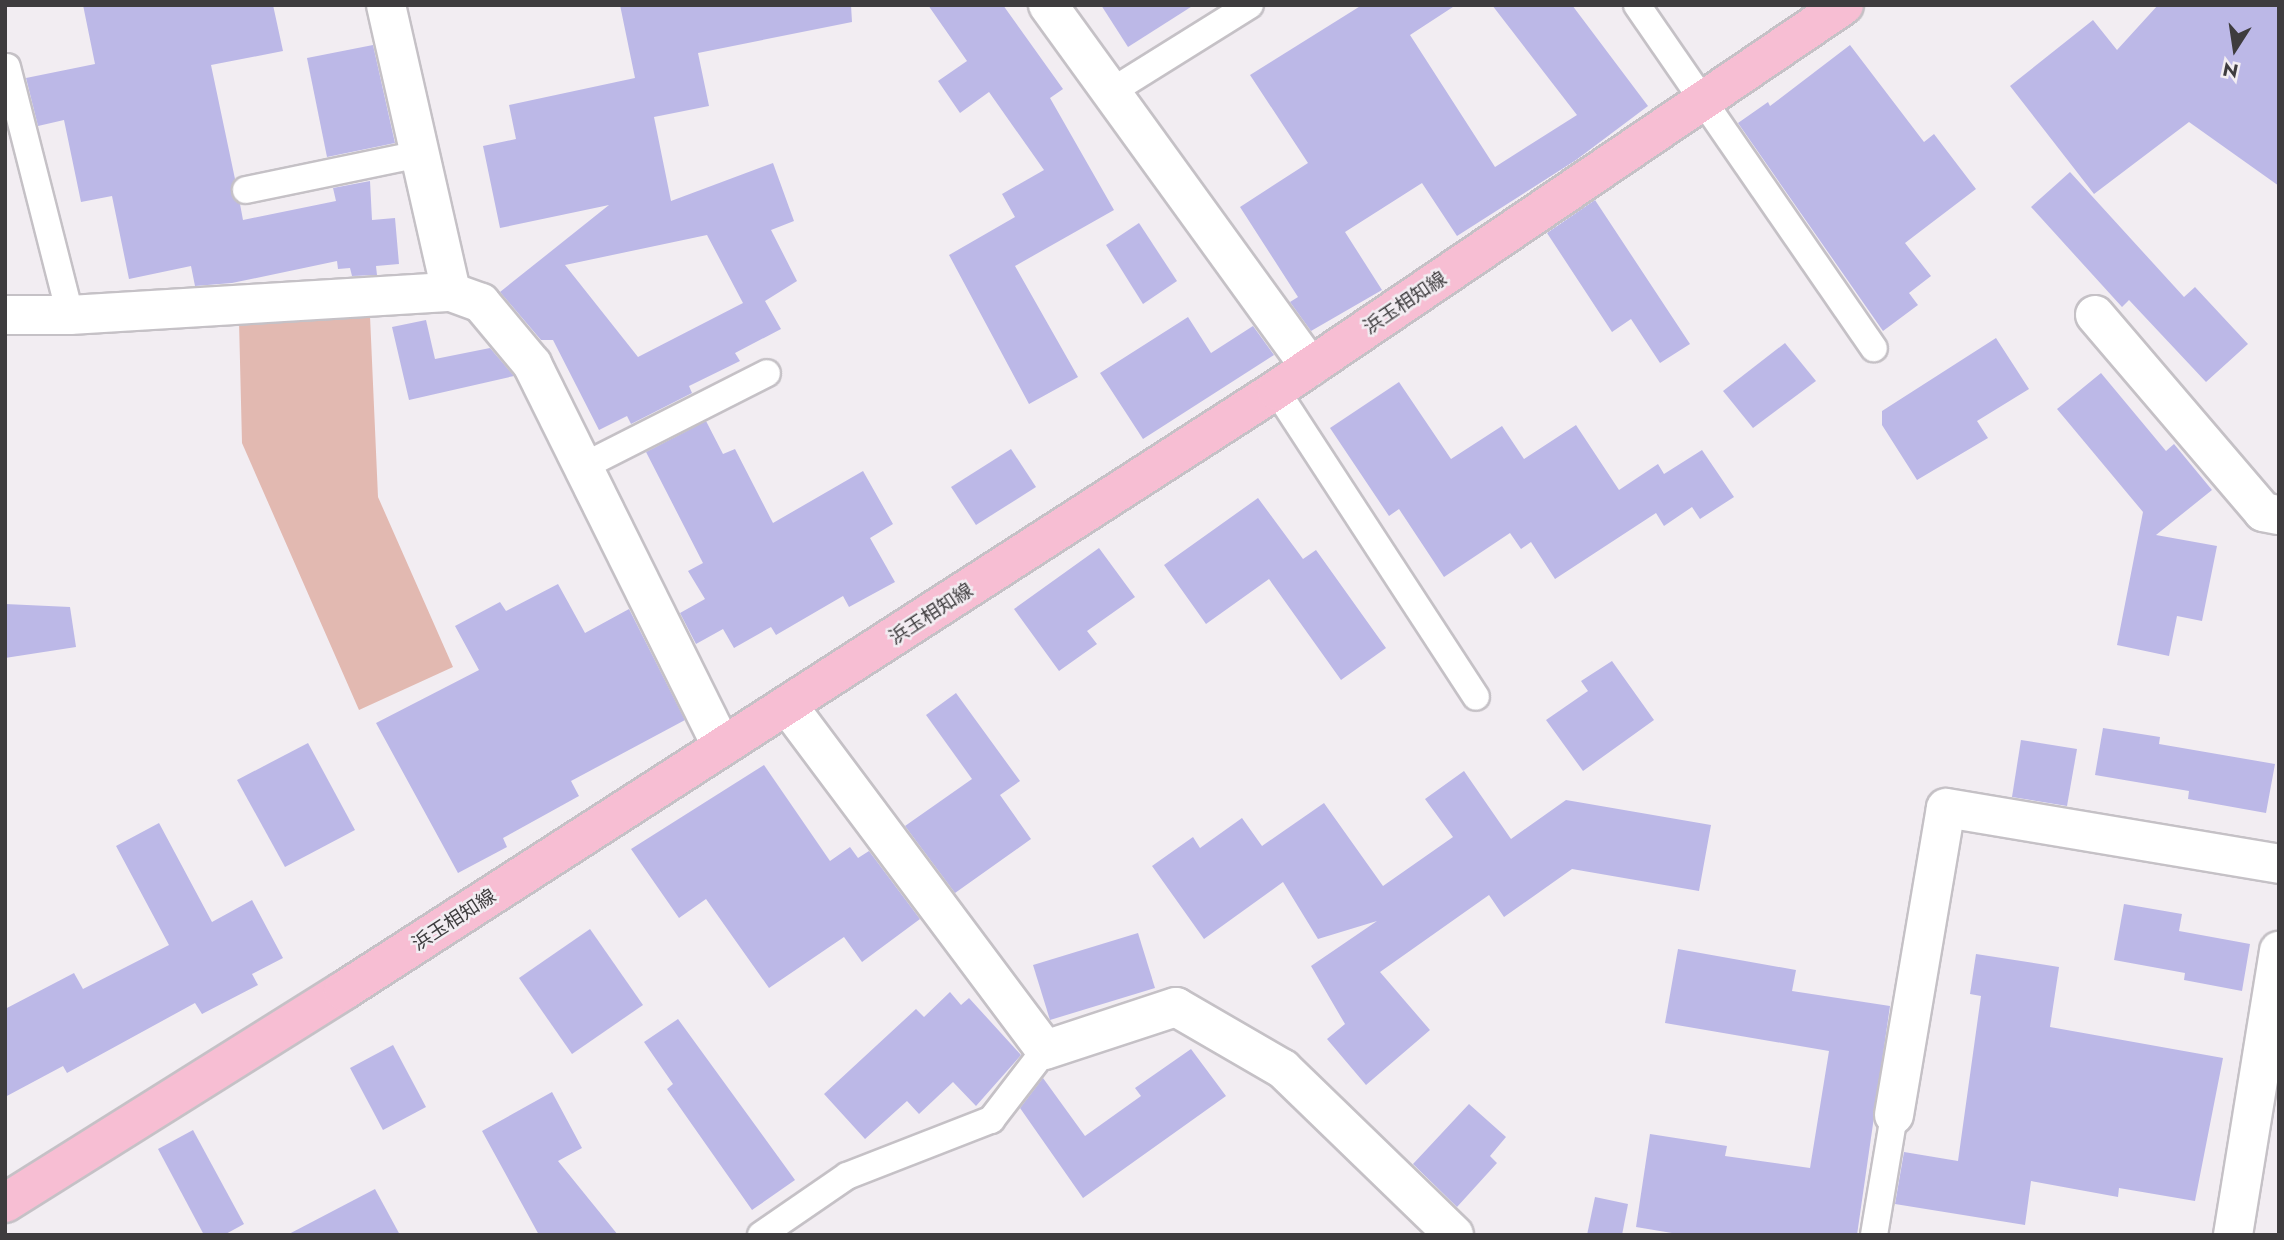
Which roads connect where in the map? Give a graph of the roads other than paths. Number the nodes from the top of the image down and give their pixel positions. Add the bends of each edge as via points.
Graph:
1 (386, 5) edge
2 (1048, 5) edge
3 (1250, 5) edge
4 (1637, 5) edge
5 (1844, 5) edge
6 (7, 67) dead end
7 (1109, 93) junction
8 (1706, 99) junction
9 (420, 154) junction
10 (246, 190) dead end
11 (451, 292) junction
12 (5, 314) edge
13 (70, 315) junction
14 (2095, 315) dead end
15 (1874, 348) dead end
16 (1310, 367) junction
17 (767, 373) dead end
18 (1276, 390) junction
19 (584, 467) junction
20 (2279, 515) edge
21 (1476, 697) dead end
22 (788, 706) junction
23 (722, 746) junction
24 (2279, 864) edge
25 (2279, 951) edge
26 (1045, 1050) junction
27 (1894, 1115) joint
28 (5, 1203) edge
29 (761, 1235) edge
30 (1454, 1235) edge
31 (1874, 1235) edge
32 (2233, 1235) edge

1 - 9 street
2 - 7 street
3 - 7 lane
4 - 8 lane
5 - 8 main road, 浜玉相知線
6 - 13 lane
7 - 16 street
8 - 15 lane
8 - 16 main road, 浜玉相知線
9 - 10 lane
9 - 11 street
11 - 13 street
11 - 19 street via 481,303 532,364
12 - 13 street
14 - 20 street via 2263,512
16 - 18 main road, 浜玉相知線
17 - 19 lane
18 - 21 lane
18 - 22 main road, 浜玉相知線
19 - 23 street
22 - 23 main road, 浜玉相知線
22 - 26 street
23 - 28 main road, 浜玉相知線
24 - 27 street via 1946,808
25 - 32 street
26 - 29 lane via 991,1120 847,1176
26 - 30 street via 1176,1007 1283,1069
27 - 31 lane

